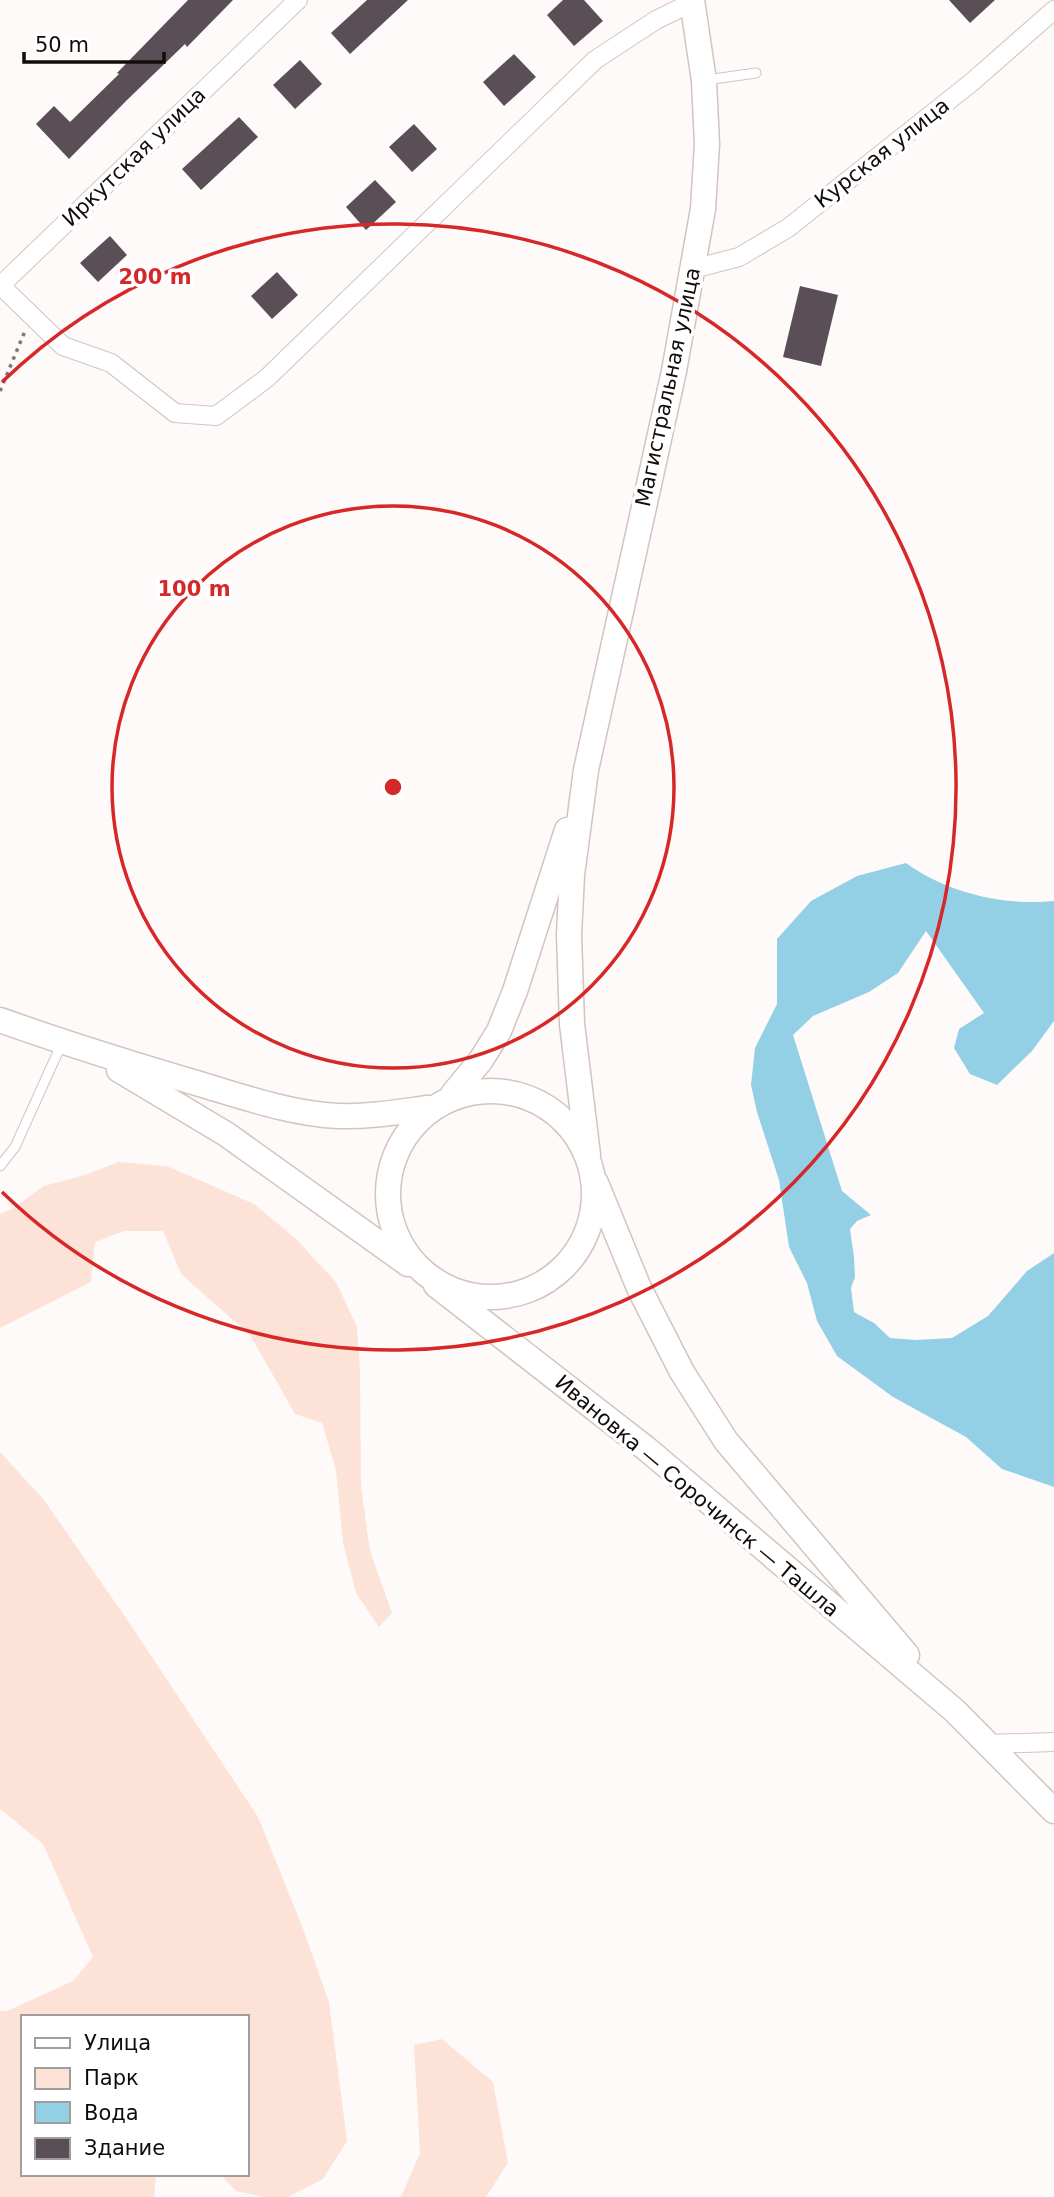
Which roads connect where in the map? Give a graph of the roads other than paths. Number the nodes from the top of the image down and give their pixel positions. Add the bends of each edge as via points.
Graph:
1 (298, 0) edge
2 (692, 1) edge
3 (1054, 10) edge
4 (756, 73) dead end
5 (704, 81) junction
6 (693, 269) junction
7 (0, 286) edge
8 (586, 770) junction
9 (0, 1020) edge
10 (72, 1046) junction
11 (453, 1094) junction
12 (428, 1108) junction
13 (589, 1155) junction
14 (0, 1166) edge
15 (596, 1181) junction
16 (427, 1278) junction
17 (955, 1712) junction
18 (1054, 1742) edge
19 (987, 1744) junction
20 (1054, 1811) edge

1 - 7 street, Иркутская улица
2 - 5 main road, Магистральная улица
2 - 7 street via 596,60 267,378 216,416 175,412 111,363 64,346
3 - 6 street, Курская улица via 972,82 788,228 739,257
4 - 5 lane
5 - 6 main road, Магистральная улица via 706,157
6 - 8 main road, Магистральная улица
8 - 11 main road, Магистральная улица via 499,1031
8 - 13 main road, Магистральная улица via 569,935 572,1024
9 - 10 main road
10 - 12 main road via 246,1098 323,1114 368,1116
10 - 14 lane
10 - 16 main road via 226,1134
11 - 12 main road, Ивановка — Сорочинск — Ташла
11 - 13 main road, Ивановка — Сорочинск — Ташла via 491,1091 529,1099 571,1128
12 - 16 main road, Ивановка — Сорочинск — Ташла via 409,1130 388,1185 389,1214 398,1241
13 - 15 main road, Ивановка — Сорочинск — Ташла
15 - 16 main road, Ивановка — Сорочинск — Ташла via 582,1242 568,1264 547,1282 496,1298 467,1295
15 - 17 main road, Ивановка — Сорочинск — Ташла via 639,1288 682,1372 726,1441
16 - 17 main road, Ивановка — Сорочинск — Ташла via 648,1450
17 - 19 main road, Ивановка — Сорочинск — Ташла
18 - 19 street
19 - 20 main road, Ивановка — Сорочинск — Ташла

